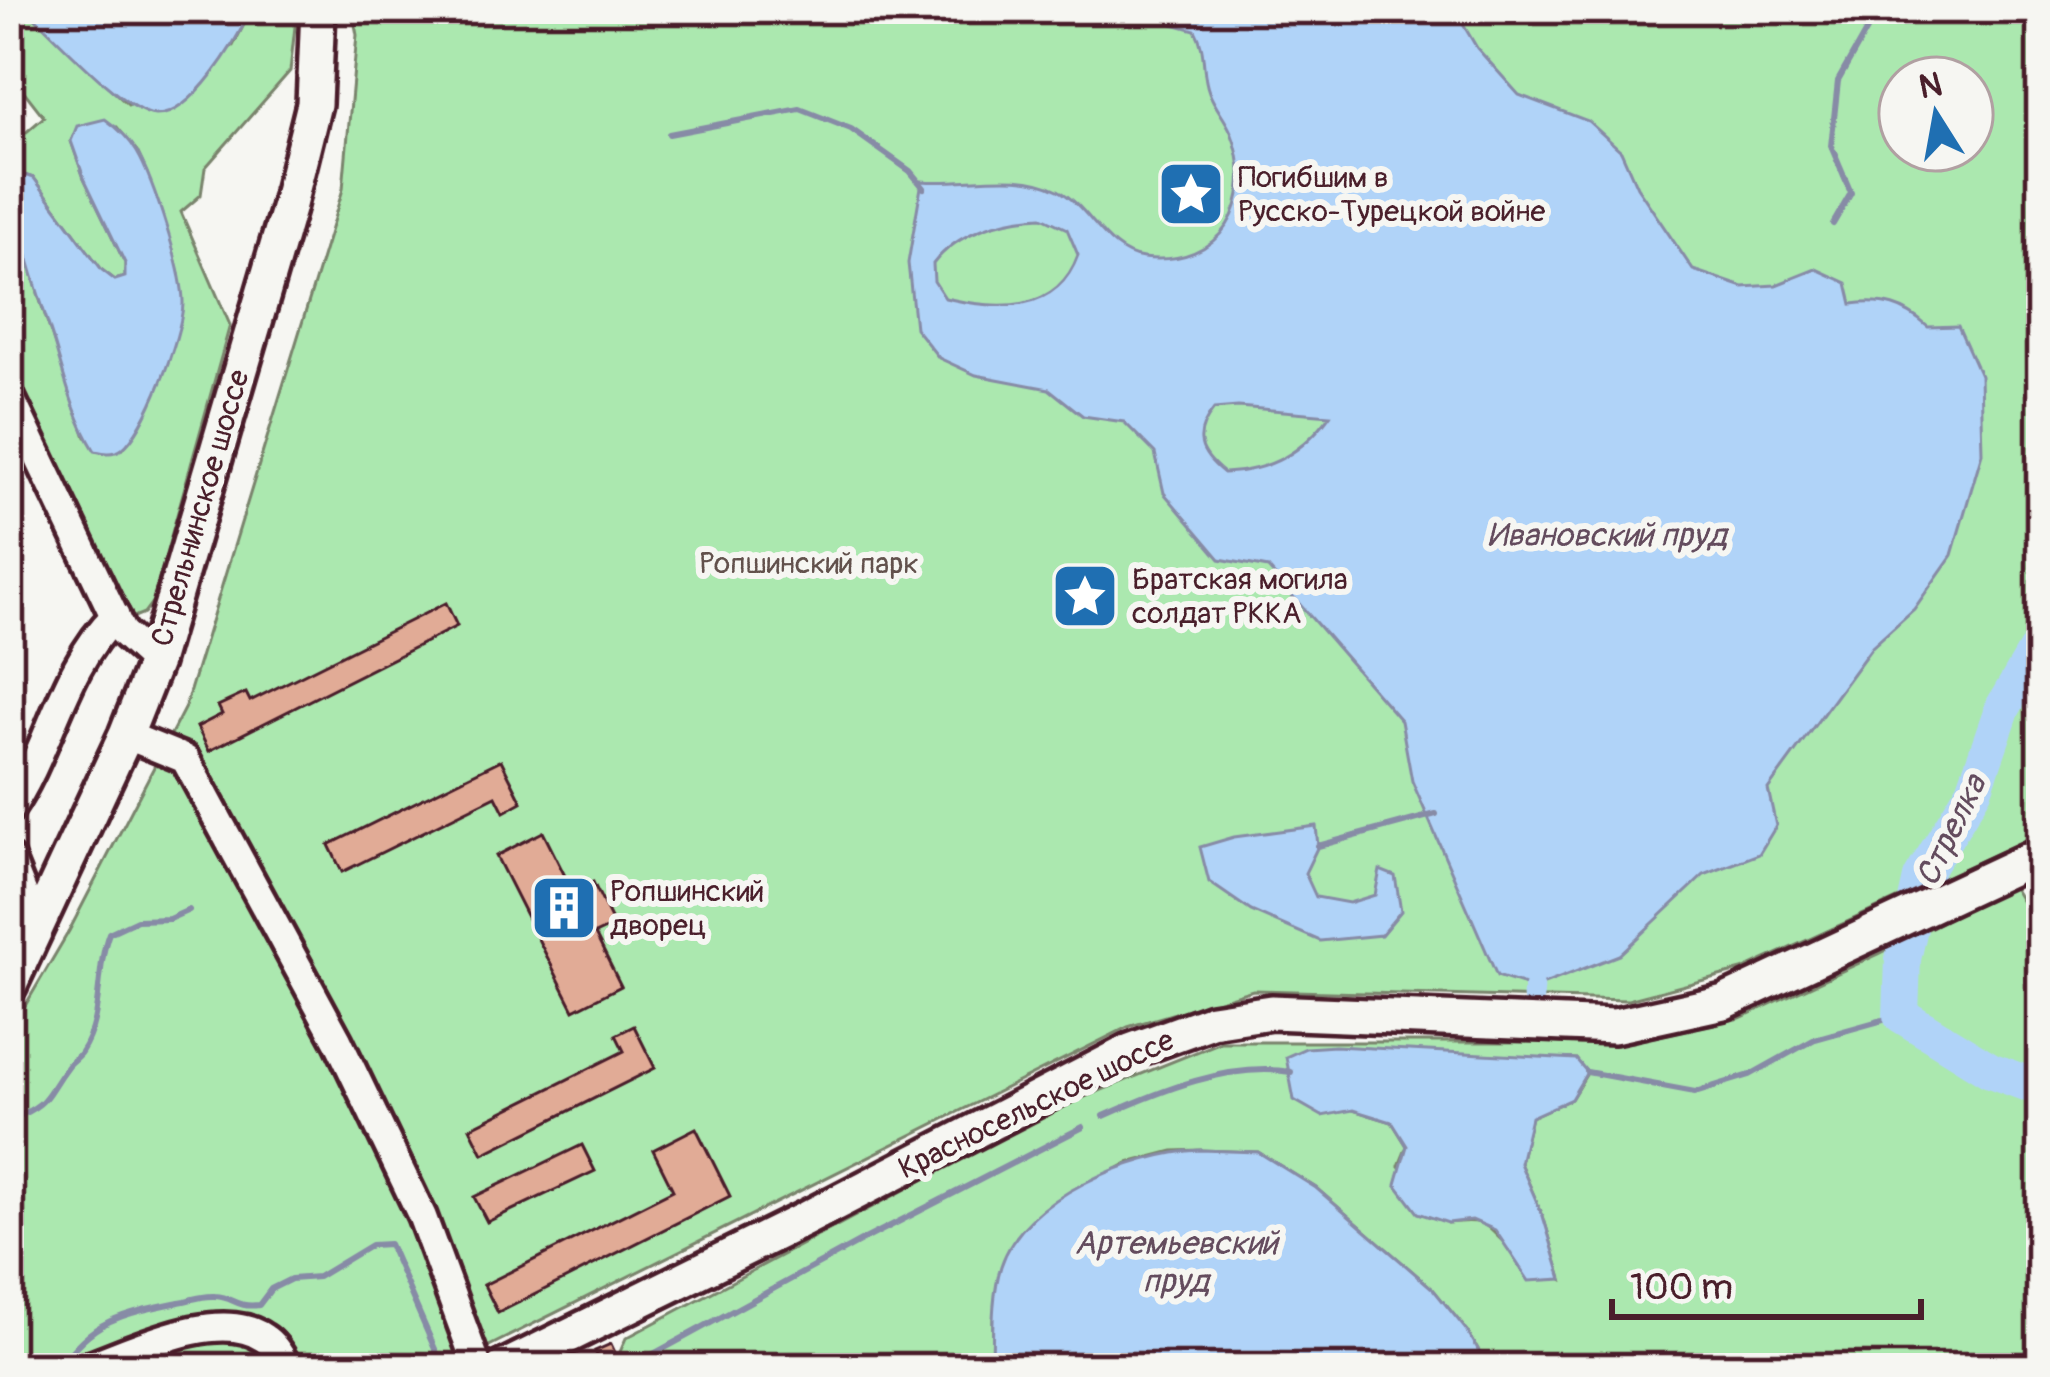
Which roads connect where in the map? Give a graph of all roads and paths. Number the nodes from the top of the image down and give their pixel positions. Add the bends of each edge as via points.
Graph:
1 (318, 9) edge
2 (9, 395) edge
3 (115, 616) junction
4 (155, 662) junction
5 (126, 734) junction
6 (9, 810) edge
7 (2041, 854) edge
8 (9, 858) edge
9 (37, 928) junction
10 (9, 986) edge
11 (92, 1365) dead end
12 (287, 1368) edge
13 (478, 1368) edge
14 (503, 1368) edge

1 - 4 main road, Стрельнинское шоссе via 304,146
2 - 3 street
3 - 4 street
3 - 6 street via 92,639
4 - 5 main road, Стрельнинское шоссе
5 - 9 main road, Стрельнинское шоссе
5 - 13 street via 185,759 338,1040 422,1216
7 - 14 main road, Красносельское шоссе via 1724,1002 1614,1026 1271,1012 1212,1021 1130,1052
8 - 9 street
9 - 10 main road, Стрельнинское шоссе
11 - 12 street via 190,1330 224,1328 266,1339

